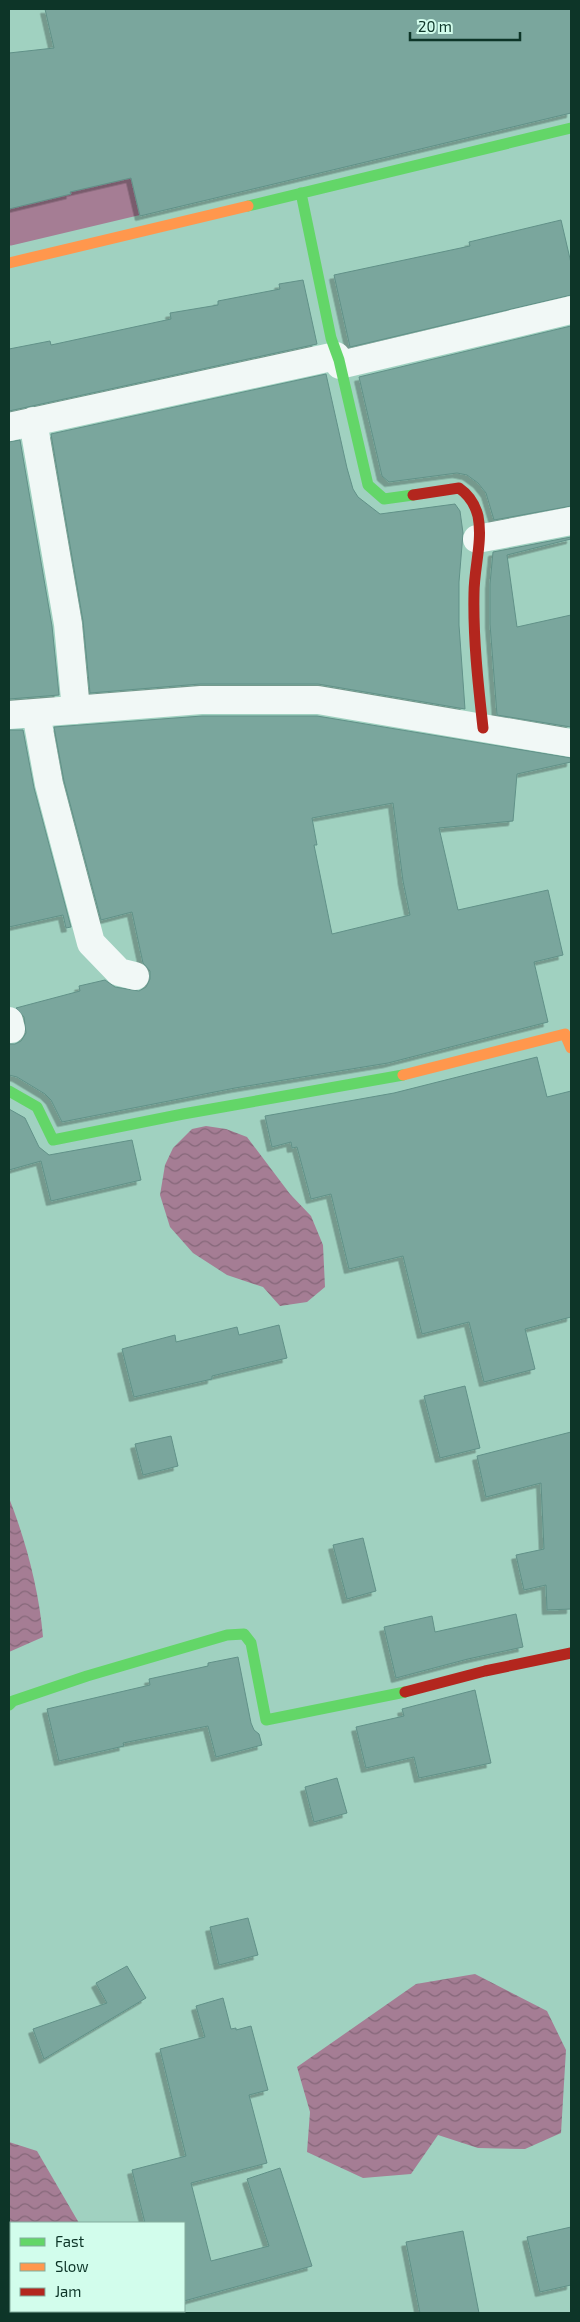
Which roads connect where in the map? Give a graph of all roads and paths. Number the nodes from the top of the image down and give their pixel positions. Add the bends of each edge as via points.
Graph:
1 (571, 128) edge
2 (301, 193) junction
3 (9, 263) edge
4 (571, 310) edge
5 (338, 360) junction
6 (21, 424) edge
7 (571, 521) edge
8 (477, 539) junction
9 (76, 710) junction
10 (36, 713) junction
11 (9, 715) edge
12 (483, 728) junction
13 (571, 743) edge
14 (135, 976) dead end
15 (571, 1048) edge
16 (9, 1090) edge
17 (571, 1653) edge
18 (9, 1705) edge

1 - 2 street
2 - 3 street
2 - 5 street
4 - 5 street
5 - 6 street
5 - 8 street via 368,485 384,499 459,488 474,502 478,520
6 - 9 street via 68,624
7 - 8 street
8 - 12 street via 474,591 477,676
9 - 10 street
9 - 12 street via 201,700 318,700
10 - 11 street
10 - 14 street via 49,784 91,943 119,972
12 - 13 street
15 - 16 street via 565,1034 391,1078 53,1140 37,1107
17 - 18 street via 485,1671 422,1689 266,1720 251,1643 244,1634 227,1635 87,1676 13,1700

